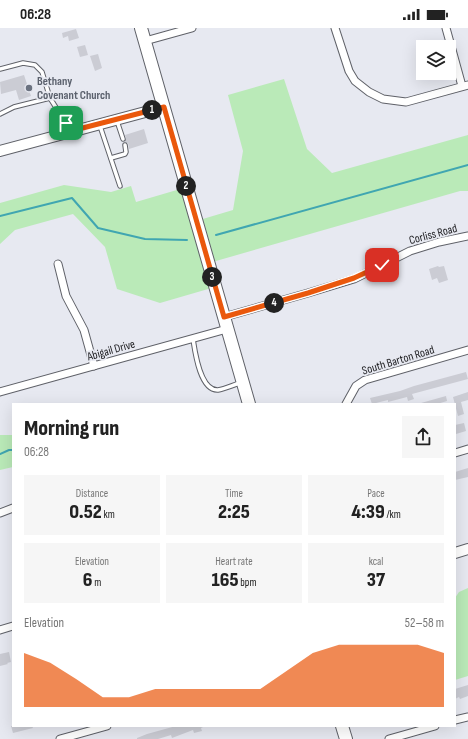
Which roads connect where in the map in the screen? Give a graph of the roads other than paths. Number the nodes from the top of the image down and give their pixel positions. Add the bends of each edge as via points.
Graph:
1 (141, 28) edge
2 (192, 28) edge
3 (335, 28) edge
4 (446, 28) edge
5 (145, 41) junction
6 (0, 70) edge
7 (465, 85) edge
8 (50, 98) junction
9 (164, 107) junction
10 (0, 114) edge
11 (117, 120) junction
12 (100, 124) junction
13 (71, 131) junction
14 (123, 139) dead end
15 (125, 145) dead end
16 (0, 151) edge
17 (111, 158) junction
18 (120, 186) dead end
19 (468, 236) edge
20 (58, 264) dead end
21 (224, 317) junction
22 (227, 329) junction
23 (193, 338) junction
24 (468, 350) edge
25 (94, 366) junction
26 (243, 382) junction
27 (0, 392) edge
28 (249, 403) edge
29 (347, 403) edge
30 (468, 450) edge
31 (456, 453) edge
32 (12, 508) edge
33 (0, 513) edge
34 (468, 549) edge
35 (456, 553) edge
36 (12, 626) edge
37 (0, 630) edge
38 (468, 717) edge
39 (456, 720) edge
40 (103, 727) edge
41 (342, 727) edge
42 (431, 727) edge
43 (60, 739) edge
44 (346, 739) edge
45 (388, 739) edge

1 - 5 main road
2 - 5 street
3 - 7 street via 349,71 355,80 369,92 383,99 406,102
4 - 7 street
5 - 9 main road
6 - 8 lane via 23,63 35,65 42,72
8 - 10 lane via 14,107
8 - 13 lane
9 - 11 street
9 - 21 main road
11 - 12 street
11 - 14 lane
12 - 13 street
12 - 17 lane
13 - 16 street
15 - 17 lane via 125,154
17 - 18 lane
19 - 21 street, Corliss Road via 410,251 348,281
20 - 25 street via 66,296 84,330
21 - 22 main road
22 - 23 street, Abigail Drive
22 - 26 main road
23 - 25 street, Abigail Drive
23 - 26 lane via 200,371 211,389 218,390
24 - 29 street, South Barton Road via 365,380 356,386
25 - 27 street, Abigail Drive
26 - 28 main road
30 - 31 street
32 - 33 street
34 - 35 street
36 - 37 street
38 - 39 street
40 - 43 street
41 - 44 main road
42 - 45 street

